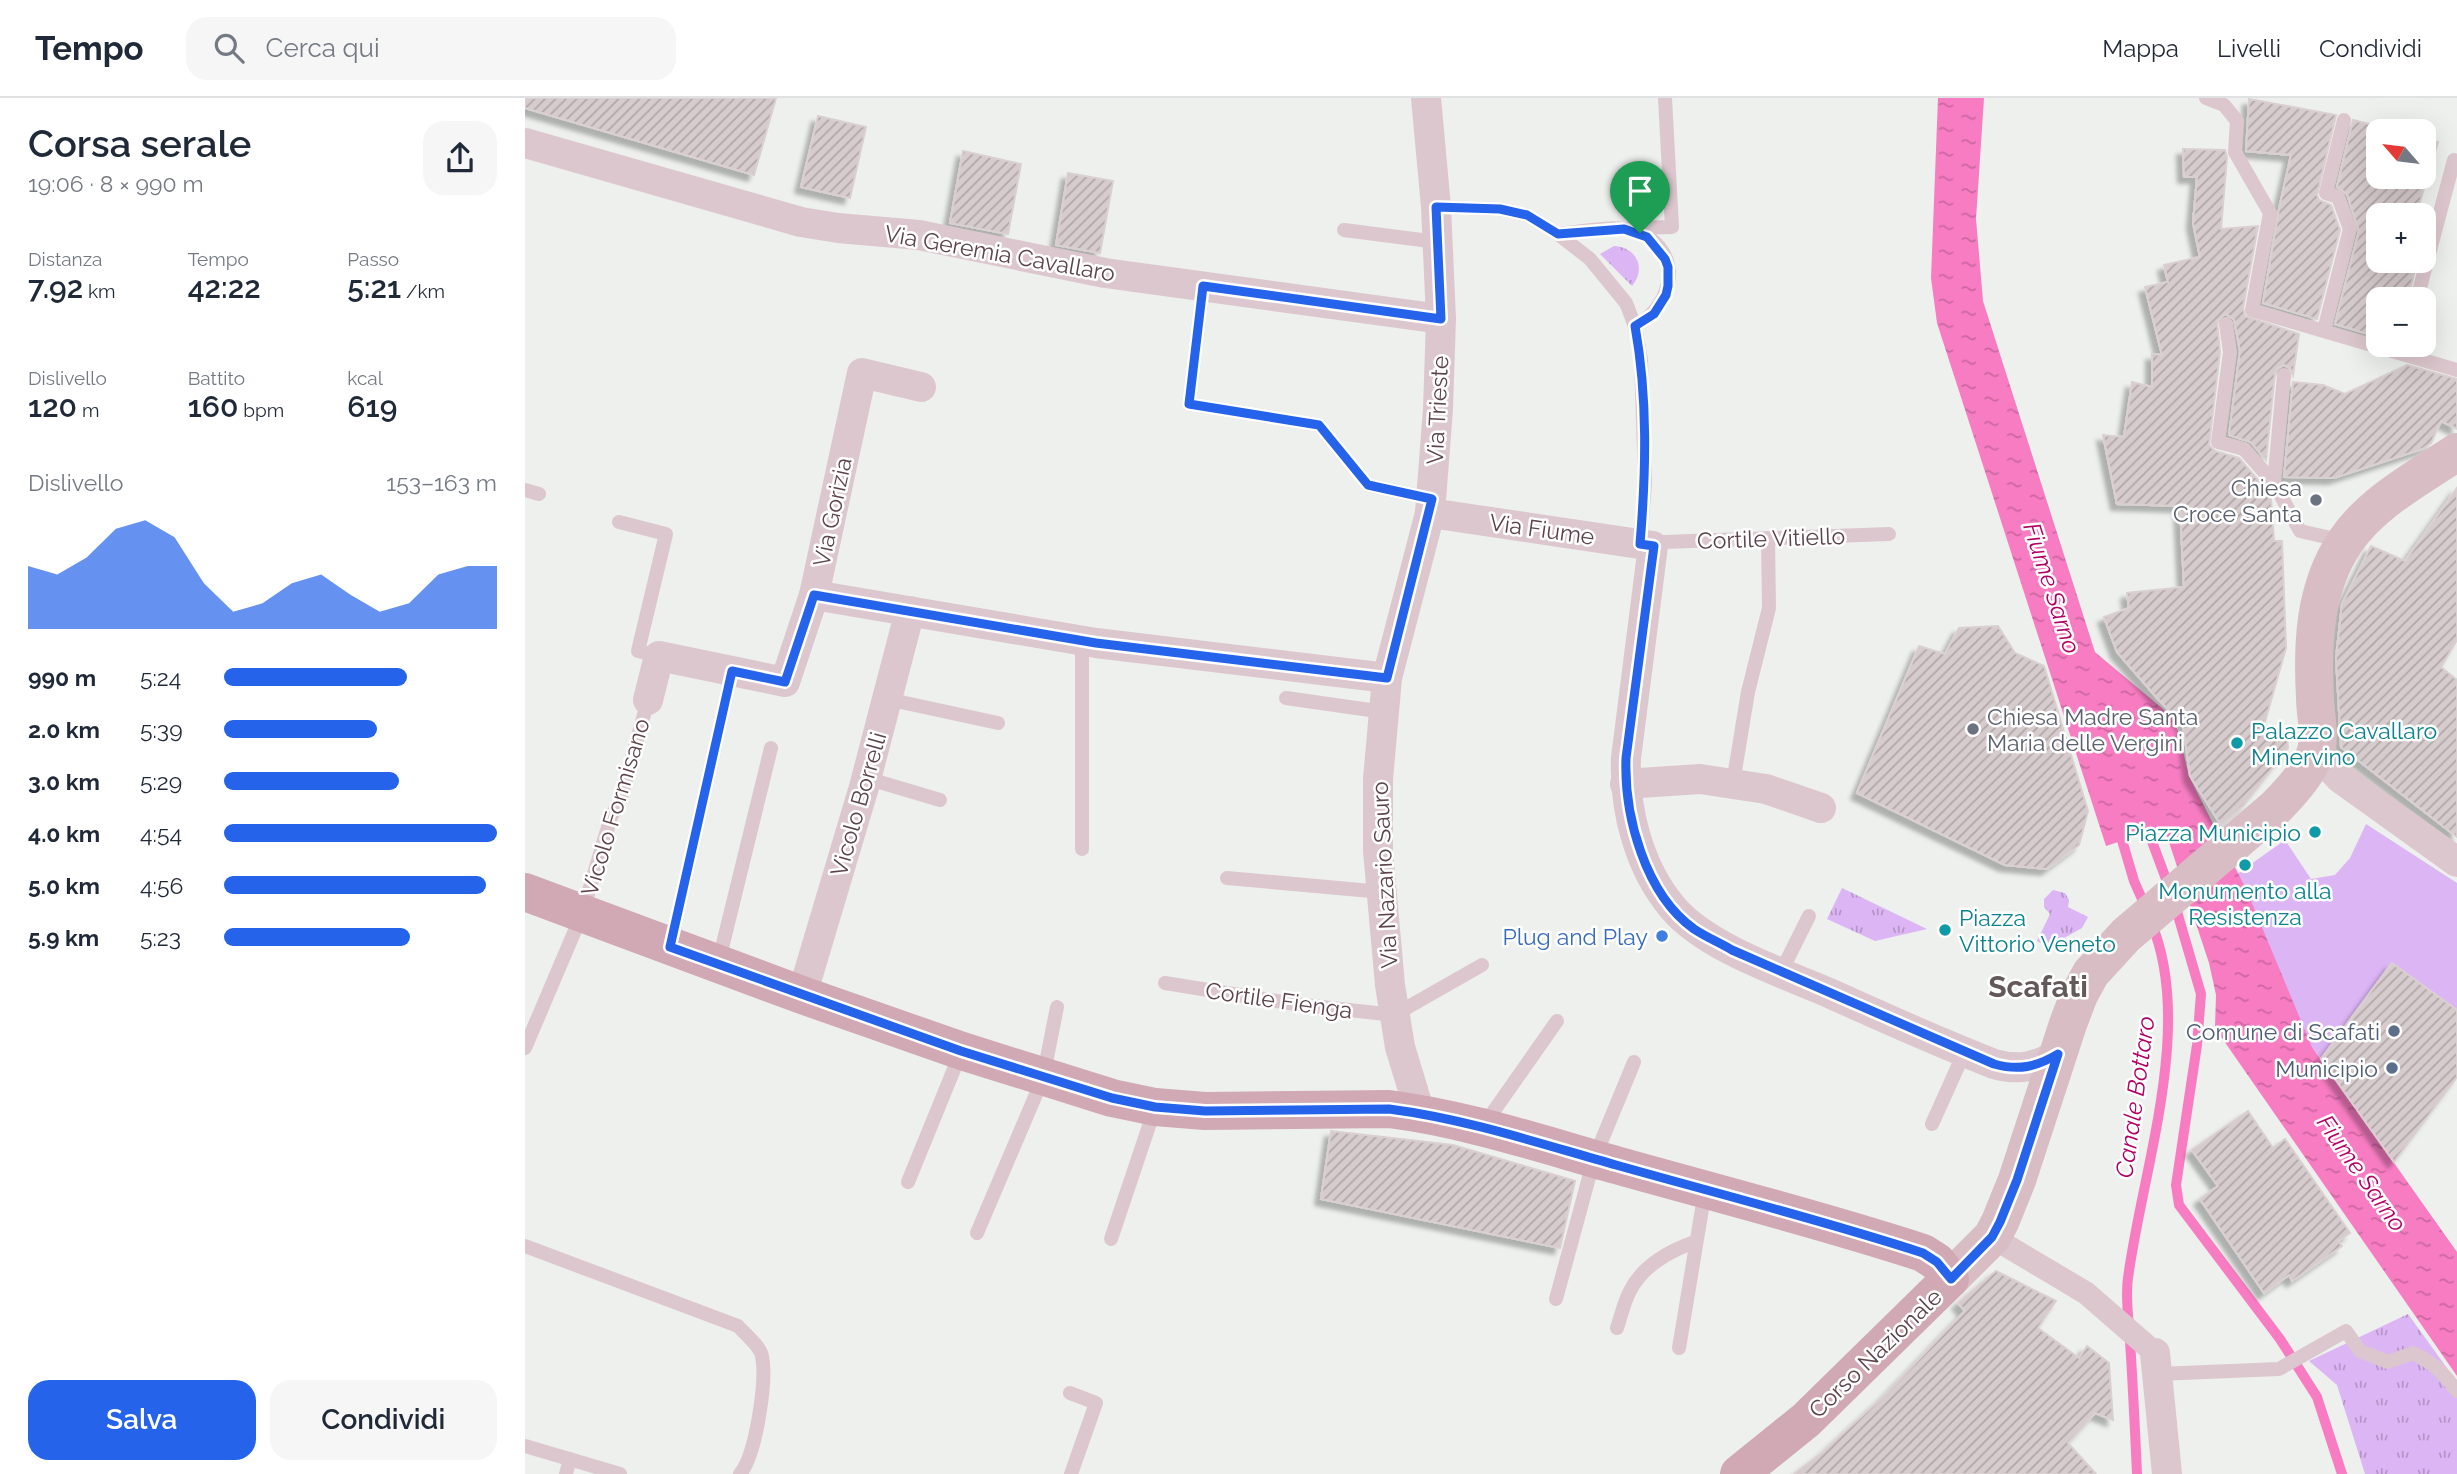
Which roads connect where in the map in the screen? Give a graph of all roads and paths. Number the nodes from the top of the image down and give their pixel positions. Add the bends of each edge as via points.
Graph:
1 (1426, 98) edge
2 (1665, 98) edge
3 (2206, 98) edge
4 (2344, 120) dead end
5 (525, 143) edge
6 (2454, 160) dead end
7 (1436, 207) junction
8 (1624, 229) junction
9 (1344, 230) dead end
10 (1558, 234) junction
11 (1437, 242) junction
12 (1203, 286) junction
13 (2420, 287) edge
14 (1441, 319) junction
15 (2226, 324) dead end
16 (1635, 326) junction
17 (2324, 330) junction
18 (2366, 340) edge
19 (2424, 357) edge
20 (2457, 370) edge
21 (2284, 375) dead end
22 (921, 387) dead end
23 (2457, 452) edge
24 (2274, 483) junction
25 (1431, 506) junction
26 (619, 522) dead end
27 (1889, 534) dead end
28 (1768, 538) junction
29 (2346, 541) junction
30 (1647, 545) junction
31 (814, 595) junction
32 (910, 611) junction
33 (1081, 641) junction
34 (659, 656) junction
35 (732, 671) junction
36 (1387, 678) junction
37 (1286, 698) dead end
38 (887, 699) junction
39 (648, 700) joint
40 (1384, 712) junction
41 (998, 723) dead end
42 (2317, 747) junction
43 (771, 748) dead end
44 (866, 778) junction
45 (1733, 783) junction
46 (1625, 784) junction
47 (940, 800) dead end
48 (1821, 808) dead end
49 (1081, 849) dead end
50 (2457, 862) edge
51 (1227, 878) dead end
52 (525, 892) edge
53 (1382, 892) junction
54 (582, 914) junction
55 (1809, 916) dead end
56 (670, 947) junction
57 (718, 965) junction
58 (1482, 965) dead end
59 (1781, 972) junction
60 (1165, 983) dead end
61 (802, 995) junction
62 (1057, 1007) dead end
63 (1394, 1014) junction
64 (1557, 1021) dead end
65 (525, 1048) edge
66 (961, 1051) junction
67 (1964, 1053) junction
68 (2058, 1054) junction
69 (1634, 1062) dead end
70 (1043, 1078) junction
71 (1155, 1107) junction
72 (1420, 1113) junction
73 (1932, 1124) dead end
74 (1483, 1126) junction
75 (1594, 1159) junction
76 (908, 1182) dead end
77 (1705, 1190) junction
78 (977, 1233) dead end
79 (1992, 1237) junction
80 (1111, 1239) dead end
81 (1695, 1242) junction
82 (525, 1246) edge
83 (1951, 1279) junction
84 (1556, 1299) dead end
85 (1617, 1328) dead end
86 (1679, 1348) dead end
87 (2156, 1363) junction
88 (2457, 1391) edge
89 (1070, 1393) dead end
90 (525, 1446) edge
91 (570, 1459) junction
92 (566, 1474) edge
93 (620, 1474) edge
94 (740, 1474) edge
95 (1071, 1474) edge
96 (1739, 1474) edge
97 (2167, 1474) edge

1 - 7 street, Via Trieste
2 - 8 lane via 1672,227
3 - 17 lane via 2224,105 2237,121 2235,152 2270,212 2252,310
4 - 17 lane via 2326,193 2338,197 2350,229
5 - 12 street, Via Geremia Cavallaro via 801,222 919,235 1105,273
6 - 13 lane
7 - 10 lane via 1500,209 1527,215
7 - 11 street, Via Trieste
8 - 10 lane
8 - 16 lane via 1654,243 1669,276 1661,305
9 - 11 lane
10 - 16 lane via 1604,273 1626,303
11 - 14 street, Via Trieste
12 - 14 street, Via Geremia Cavallaro
12 - 25 lane via 1189,404 1319,425 1368,485
14 - 25 street, Via Trieste
15 - 24 lane via 2230,352 2218,442 2244,449
16 - 30 lane via 1641,360
17 - 18 lane
19 - 20 lane
21 - 24 lane
22 - 31 street, Via Gorizia via 862,373
23 - 29 main road via 2369,514
24 - 29 lane via 2300,531
25 - 30 street, Via Fiume
25 - 36 street, Via Nazario Sauro
26 - 34 lane via 666,534 638,651
27 - 28 lane, Cortile Vitiello
28 - 30 lane, Cortile Vitiello
28 - 45 lane via 1769,608 1748,692
29 - 42 main road via 2330,567 2319,601 2313,664
30 - 46 street
31 - 32 street, Via Gorizia
31 - 35 street via 785,682
32 - 33 street, Via Gorizia
32 - 38 street, Vicolo Borrelli
33 - 36 street, Via Gorizia
33 - 49 lane
34 - 35 street
34 - 39 street
35 - 56 lane
36 - 40 street, Via Nazario Sauro
37 - 40 lane
38 - 41 lane
38 - 44 street, Vicolo Borrelli
39 - 54 lane, Vicolo Formisano
40 - 53 street, Via Nazario Sauro via 1378,779
42 - 50 street via 2340,778
42 - 68 main road, Corso Nazionale via 2293,789 2276,808 2107,954 2079,995
43 - 57 lane
44 - 47 lane
44 - 61 street, Vicolo Borrelli
45 - 46 street via 1700,779
45 - 48 street
46 - 59 street via 1638,844 1672,908 1694,929
51 - 53 lane
52 - 54 main road
53 - 63 street, Via Nazario Sauro
54 - 56 main road
54 - 65 lane, Vicolo Formisano
55 - 59 lane
56 - 57 main road
57 - 61 main road
58 - 63 lane
59 - 67 street
60 - 63 lane, Cortile Fienga
61 - 66 main road
62 - 70 lane
63 - 72 street, Via Nazario Sauro
64 - 74 lane
66 - 70 main road
66 - 76 lane
67 - 68 street via 2011,1069 2030,1068
67 - 73 lane
68 - 79 main road, Corso Nazionale via 2017,1180
69 - 75 lane
70 - 71 main road
70 - 78 lane
71 - 72 main road
71 - 80 lane
72 - 74 main road
74 - 75 main road
75 - 77 main road
75 - 84 lane
77 - 81 lane
77 - 83 main road via 1923,1253
79 - 83 main road, Corso Nazionale
79 - 87 street via 2098,1302
81 - 85 lane via 1671,1251 1643,1274 1630,1289
81 - 86 lane
82 - 94 lane via 738,1326 762,1354 762,1401 748,1465
83 - 96 main road, Corso Nazionale via 1806,1420
87 - 88 lane via 2279,1369 2346,1331 2360,1351 2388,1362 2413,1353 2428,1360
87 - 97 street
89 - 95 lane via 1096,1403
90 - 91 lane
91 - 92 lane
91 - 93 lane

